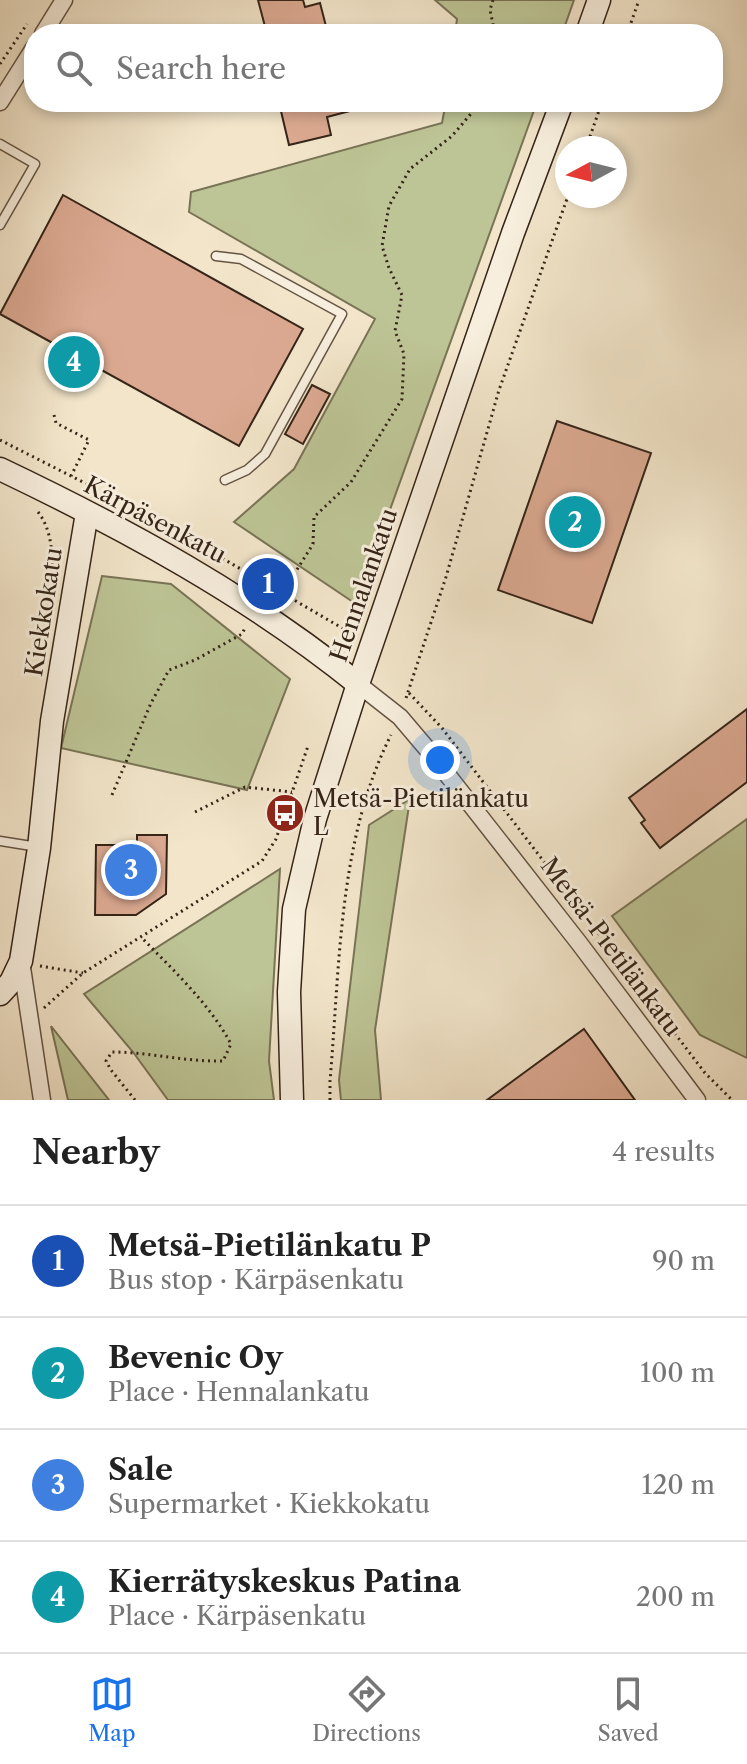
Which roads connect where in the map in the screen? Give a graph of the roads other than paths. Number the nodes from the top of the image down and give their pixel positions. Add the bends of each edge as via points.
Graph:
1 (64, 0) edge
2 (599, 0) edge
3 (49, 24) edge
4 (591, 24) edge
5 (24, 64) edge
6 (0, 102) edge
7 (558, 112) edge
8 (0, 144) edge
9 (0, 225) edge
10 (216, 256) dead end
11 (0, 469) edge
12 (225, 480) dead end
13 (87, 513) junction
14 (358, 684) junction
15 (0, 841) edge
16 (39, 848) junction
17 (21, 961) junction
18 (0, 994) edge
19 (42, 1100) edge
20 (292, 1100) edge
21 (697, 1100) edge

1 - 3 street
2 - 4 street
5 - 6 street
7 - 14 street, Hennalankatu
8 - 9 lane via 35,164
10 - 12 lane via 241,259 342,314 265,454
11 - 13 street, Kärpäsenkatu
13 - 14 street, Kärpäsenkatu via 214,580
13 - 16 street, Kiekkokatu via 52,721
14 - 20 street, Hennalankatu via 315,819 294,909 289,992
14 - 21 street, Metsä-Pietilänkatu via 400,717
15 - 16 lane
16 - 17 street, Kiekkokatu
17 - 18 street
17 - 19 street, Kiekkokatu

